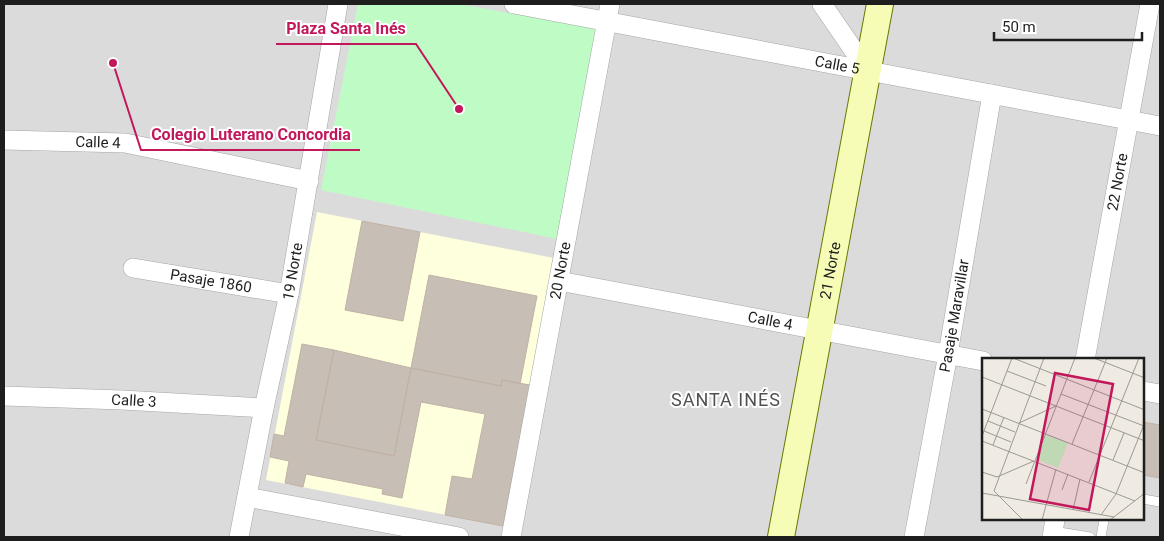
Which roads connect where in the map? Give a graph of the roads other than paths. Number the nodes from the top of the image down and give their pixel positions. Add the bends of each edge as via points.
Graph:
1 (338, 4) edge
2 (514, 4) edge
3 (822, 4) edge
4 (880, 4) edge
5 (1150, 4) edge
6 (609, 12) edge
7 (868, 71) junction
8 (992, 94) junction
9 (1130, 120) junction
10 (1160, 126) edge
11 (4, 140) edge
12 (309, 181) junction
13 (133, 268) dead end
14 (559, 281) junction
15 (289, 294) junction
16 (820, 330) junction
17 (948, 354) junction
18 (1085, 358) edge
19 (982, 361) edge
20 (1144, 391) edge
21 (1160, 394) edge
22 (4, 396) edge
23 (264, 408) junction
24 (248, 497) junction
25 (1144, 499) edge
26 (1160, 502) edge
27 (1104, 521) edge
28 (1054, 529) edge
29 (239, 537) edge
30 (459, 537) edge
31 (511, 537) edge
32 (781, 537) edge
33 (914, 537) edge
34 (1090, 537) edge
35 (1101, 537) edge

1 - 12 street, 19 Norte
2 - 6 street, Calle 5
3 - 7 street
4 - 7 street, 21 Norte
5 - 9 street, 22 Norte
6 - 7 street, Calle 5
6 - 14 street, 20 Norte
7 - 8 street, Calle 5
7 - 16 street, 21 Norte
8 - 9 street, Calle 5
8 - 17 street, Pasaje Maravillar
9 - 10 street, Calle 5
9 - 18 street, 22 Norte
11 - 12 street, Calle 4 via 124,144
12 - 15 street, 19 Norte
13 - 15 street, Pasaje 1860
14 - 16 street, Calle 4
14 - 31 street, 20 Norte
15 - 23 street, 19 Norte
16 - 17 street, Calle 4
16 - 32 street, 21 Norte
17 - 19 street, Calle 4
17 - 33 street, Pasaje Maravillar
20 - 21 street
22 - 23 street, Calle 3
23 - 24 street, 19 Norte
24 - 29 street, 19 Norte
24 - 30 street
25 - 26 lane
27 - 35 lane
28 - 34 lane

